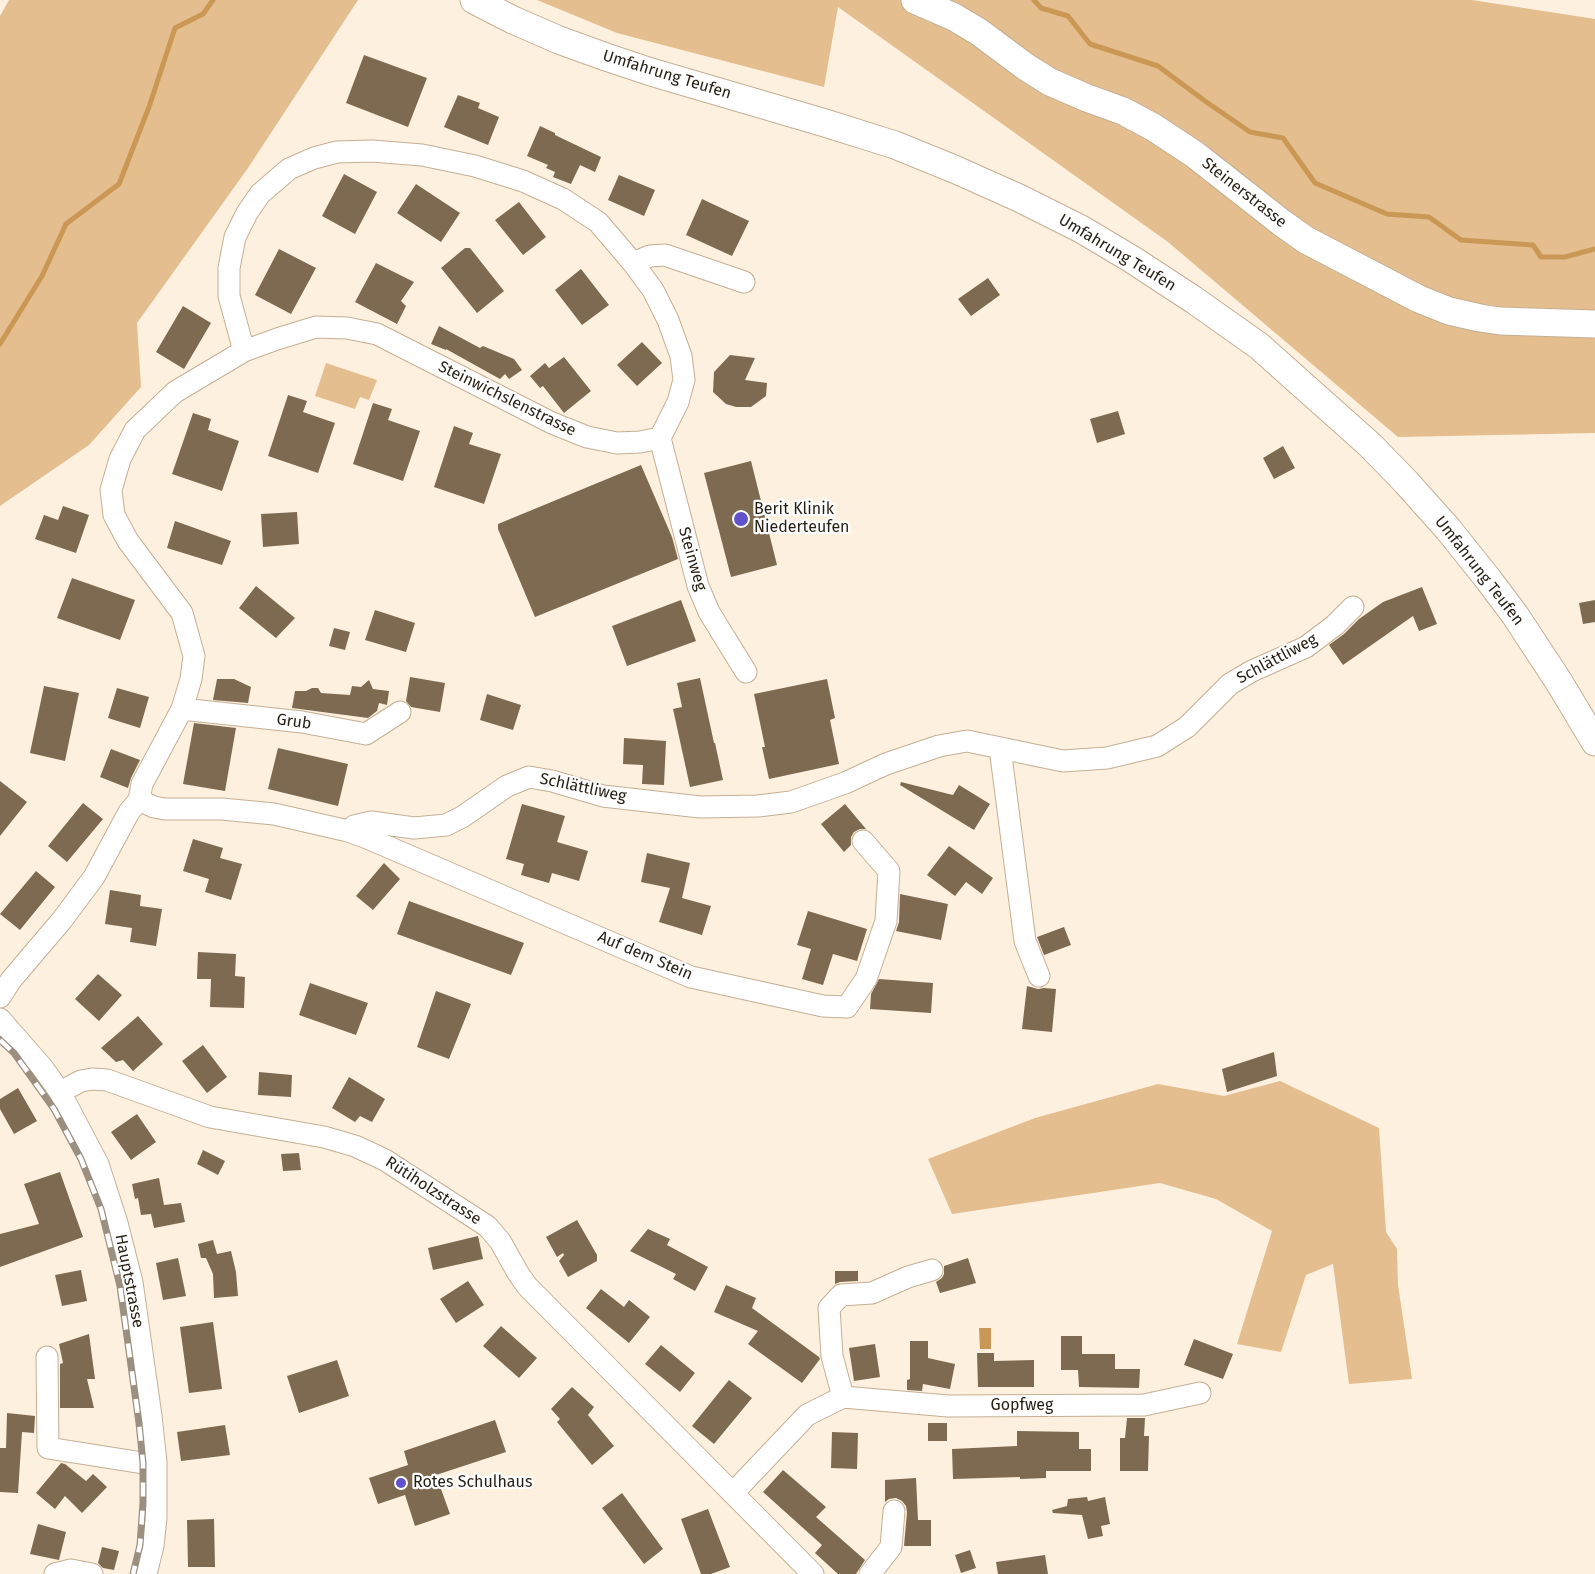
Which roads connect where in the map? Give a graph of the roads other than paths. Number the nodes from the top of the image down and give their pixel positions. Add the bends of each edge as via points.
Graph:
1 (915, 0) edge
2 (477, 2) edge
3 (633, 262) junction
4 (744, 282) dead end
5 (1595, 324) edge
6 (244, 351) junction
7 (660, 438) junction
8 (1353, 607) dead end
9 (746, 672) dead end
10 (182, 709) junction
11 (400, 712) dead end
12 (1595, 742) edge
13 (1000, 748) junction
14 (139, 800) junction
15 (348, 831) junction
16 (863, 841) dead end
17 (1040, 976) dead end
18 (0, 997) edge
19 (0, 1019) edge
20 (60, 1092) junction
21 (932, 1270) dead end
22 (47, 1357) dead end
23 (1200, 1393) dead end
24 (843, 1397) junction
25 (156, 1462) junction
26 (733, 1493) junction
27 (894, 1511) dead end
28 (55, 1574) edge
29 (92, 1574) edge
30 (146, 1574) edge
31 (813, 1574) edge
32 (870, 1574) edge

1 - 5 main road, Steinerstrasse via 979,32 1050,82 1153,127 1306,240 1411,295 1449,311 1480,318
2 - 12 main road, Umfahrung Teufen via 606,57 895,145 954,169 1081,229 1185,294 1259,346 1371,445 1406,482 1448,529 1537,646
3 - 4 street via 666,255
3 - 6 street via 598,222 563,199 523,181 422,155 337,152 289,169 260,194 235,237 229,296
3 - 7 street via 653,290 681,356 684,380
6 - 7 street, Steinwichslenstrasse via 316,327 377,334 587,437 617,443
6 - 10 street, Steinwichslenstrasse via 175,392 135,430 120,459 111,490 114,515 128,541 182,613 194,656
7 - 9 street, Steinweg via 698,586 709,612
8 - 13 street, Schlättliweg via 1306,647 1230,684 1187,728 1157,746 1107,758 1063,761
10 - 11 street, Grub via 302,722 366,734
10 - 14 street, Steinwichslenstrasse via 142,784
13 - 15 street, Schlättliweg via 967,741 939,746 791,802 758,806 700,807 603,796 529,777 507,786 446,825 414,828 371,822
13 - 17 street via 1025,941
14 - 15 street, Schlättliweg via 165,809 274,814
14 - 18 street, Steinwichslenstrasse via 94,877
15 - 16 street, Auf dem Stein via 691,977 823,1006 847,1007 866,979 886,921 889,870
19 - 20 street, Hauptstrasse
20 - 25 street, Hauptstrasse via 98,1164 117,1223 132,1282
20 - 26 street, Rütiholzstrasse via 81,1081 107,1080 210,1117 324,1137 386,1160 487,1227 501,1241 527,1286
21 - 24 street via 872,1293 841,1296 830,1308 832,1356
22 - 25 street via 48,1448
23 - 24 street, Gopfweg via 1144,1405 948,1406
24 - 26 street via 807,1415
25 - 30 street, Hauptstrasse via 156,1518
26 - 31 street, Rütiholzstrasse
27 - 32 street via 891,1547
28 - 29 street via 70,1570

